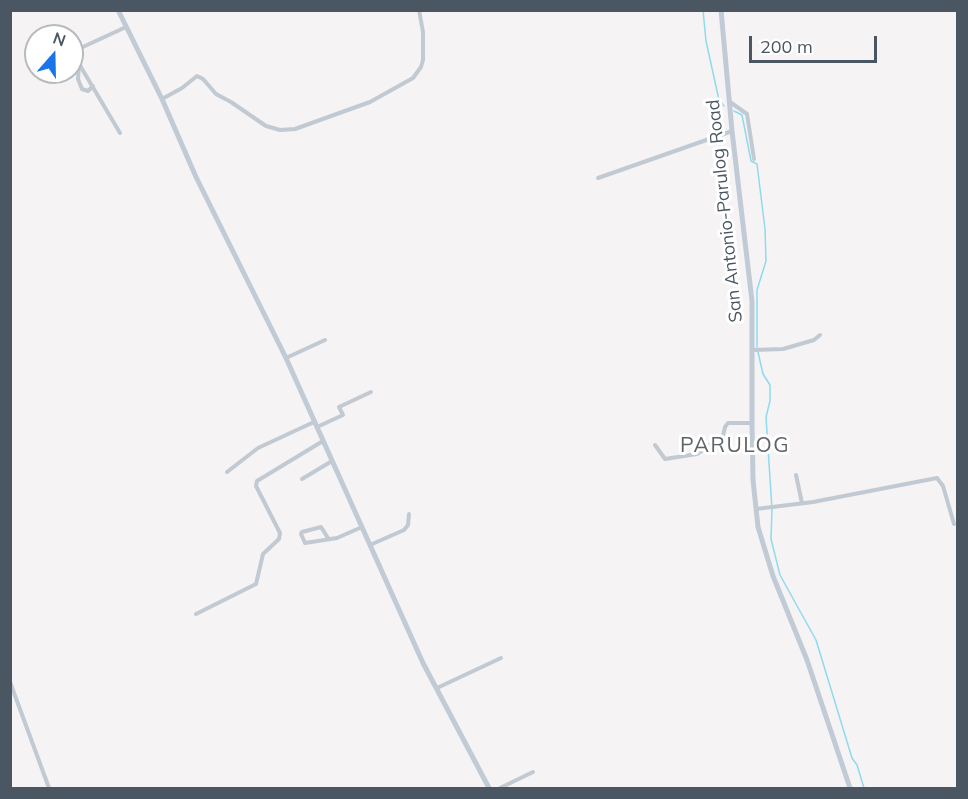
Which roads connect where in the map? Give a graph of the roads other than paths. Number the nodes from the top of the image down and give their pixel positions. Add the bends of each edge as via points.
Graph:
1 (118, 10) edge
2 (420, 10) edge
3 (721, 10) edge
4 (126, 27) junction
5 (84, 46) edge
6 (84, 71) edge
7 (80, 84) edge
8 (93, 86) junction
9 (162, 99) junction
10 (729, 102) junction
11 (732, 131) junction
12 (120, 133) dead end
13 (754, 159) dead end
14 (598, 178) dead end
15 (820, 335) dead end
16 (325, 340) dead end
17 (755, 350) junction
18 (286, 358) junction
19 (371, 392) dead end
20 (752, 423) junction
21 (315, 425) junction
22 (323, 441) junction
23 (655, 445) dead end
24 (332, 460) junction
25 (226, 472) dead end
26 (796, 476) dead end
27 (302, 478) dead end
28 (801, 503) junction
29 (756, 509) junction
30 (409, 514) dead end
31 (954, 524) dead end
32 (362, 527) junction
33 (328, 538) junction
34 (370, 545) junction
35 (196, 614) dead end
36 (501, 658) dead end
37 (10, 682) edge
38 (437, 688) junction
39 (532, 772) dead end
40 (49, 789) edge
41 (489, 789) edge
42 (500, 789) edge
43 (850, 789) edge

1 - 4 street
2 - 9 street via 423,60 413,78 369,102 295,129 266,126 216,94 197,76
3 - 10 street, San Antonio-Parulog Road
4 - 5 street
4 - 9 street
6 - 8 street
7 - 8 street via 88,91
8 - 12 street
9 - 18 street via 192,169
10 - 11 street, San Antonio-Parulog Road
10 - 13 street via 747,114
11 - 14 street
11 - 17 street, San Antonio-Parulog Road
15 - 17 street via 783,349
16 - 18 street
17 - 20 street, San Antonio-Parulog Road
18 - 21 street
19 - 21 street via 339,407 343,415
20 - 23 street via 728,423 723,436 698,454 665,459
20 - 29 street, San Antonio-Parulog Road
21 - 22 street
21 - 25 street via 258,448
22 - 24 street
22 - 35 street via 257,481 280,533 263,554 256,584
24 - 27 street
24 - 32 street
26 - 28 street
28 - 29 street
28 - 31 street via 937,478
29 - 43 street, San Antonio-Parulog Road via 773,576 807,660
30 - 34 street via 404,530
32 - 33 street
32 - 34 street
33 - 33 street via 321,527 301,534 305,543
34 - 38 street
36 - 38 street
37 - 40 street
38 - 41 street
39 - 42 street

